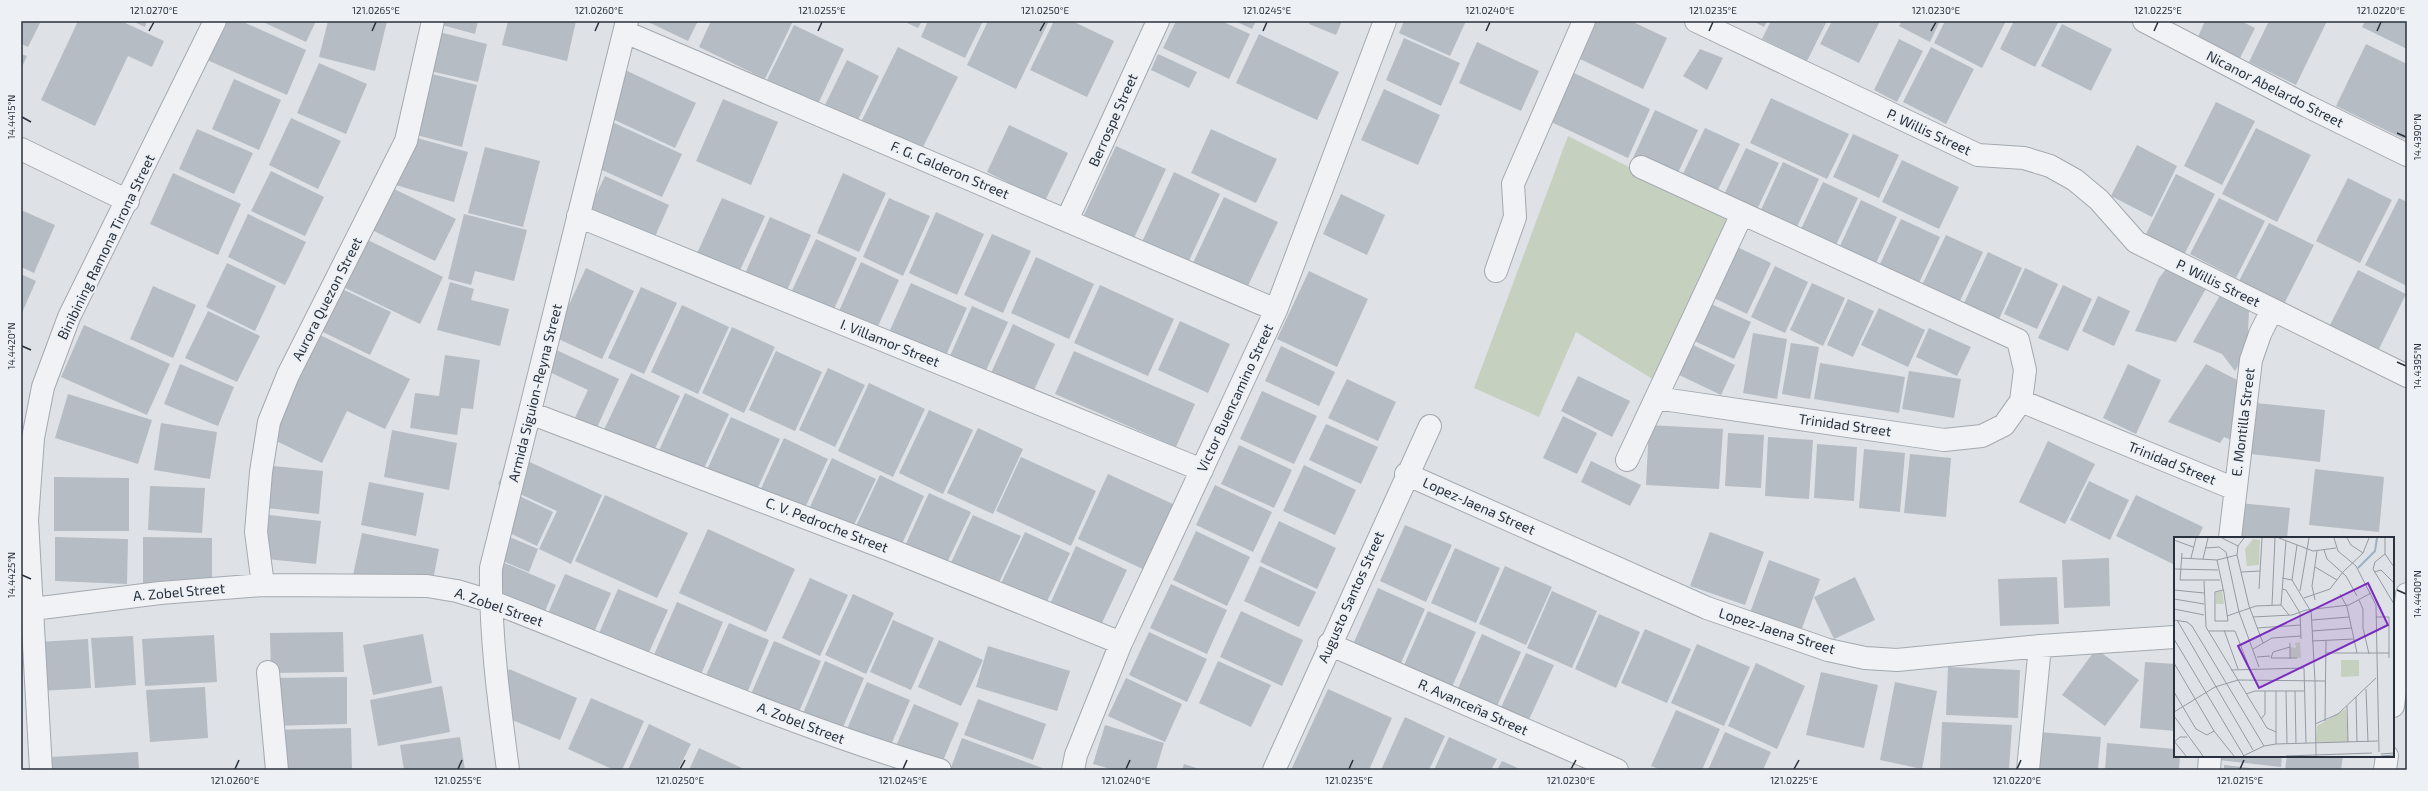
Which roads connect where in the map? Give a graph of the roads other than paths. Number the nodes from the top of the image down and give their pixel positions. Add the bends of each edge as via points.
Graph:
1 (215, 21) edge
2 (433, 21) edge
3 (1384, 21) edge
4 (1584, 21) edge
5 (1696, 21) edge
6 (2144, 21) edge
7 (1154, 23) edge
8 (626, 26) edge
9 (21, 149) edge
10 (2407, 155) edge
11 (1641, 167) dead end
12 (128, 200) junction
13 (1742, 214) junction
14 (578, 216) junction
15 (1068, 220) junction
16 (1496, 271) dead end
17 (1276, 310) junction
18 (2272, 310) junction
19 (2407, 376) edge
20 (1656, 398) junction
21 (2021, 401) junction
22 (530, 413) junction
23 (1430, 426) dead end
24 (1627, 460) dead end
25 (1202, 470) junction
26 (1406, 474) junction
27 (2235, 489) junction
28 (2230, 537) edge
29 (263, 585) junction
30 (2407, 594) edge
31 (490, 601) junction
32 (33, 609) junction
33 (2174, 637) edge
34 (1121, 643) junction
35 (1329, 644) junction
36 (2040, 646) junction
37 (268, 672) dead end
38 (2394, 698) edge
39 (2210, 757) edge
40 (2387, 757) edge
41 (42, 770) edge
42 (277, 770) edge
43 (508, 770) edge
44 (940, 770) edge
45 (1073, 770) edge
46 (1274, 770) edge
47 (1617, 770) edge
48 (2028, 770) edge
49 (2209, 770) edge
50 (2385, 770) edge

1 - 12 street, Binibining Ramona Tirona Street
2 - 29 street, Aurora Quezon Street via 406,141 288,375 269,422 261,472 256,532
3 - 17 street, Victor Buencamino Street
4 - 16 street via 1513,184 1515,217
5 - 18 street, P. Willis Street via 1978,155 2024,158 2050,166 2075,180 2099,200 2136,242
6 - 10 street, Nicanor Abelardo Street
7 - 15 street, Berrospe Street
8 - 14 street, Armida Siguion-Reyna Street
8 - 15 street, F. G. Calderon Street
9 - 12 street
11 - 13 street, Trinidad Street
12 - 32 street, Binibining Ramona Tirona Street via 69,317 43,387 33,438 27,520
13 - 20 street
13 - 21 street, Trinidad Street via 2018,340 2025,370
14 - 22 street, Armida Siguion-Reyna Street
14 - 25 street, I. Villamor Street
15 - 17 street, F. G. Calderon Street
17 - 25 street, Victor Buencamino Street
18 - 19 street, P. Willis Street
18 - 27 street, E. Montilla Street via 2251,360
20 - 21 street, Trinidad Street via 1944,440 1982,436 1999,428
20 - 24 street
21 - 27 street, Trinidad Street
22 - 31 street, Armida Siguion-Reyna Street via 491,568
22 - 34 street, C. V. Pedroche Street via 893,550
23 - 26 street, Augusto Santos Street
25 - 34 street, Victor Buencamino Street
26 - 35 street, Augusto Santos Street
26 - 36 street, Lopez-Jaena Street via 1707,608 1828,650 1865,658 1897,660
27 - 28 street, E. Montilla Street
29 - 31 street, A. Zobel Street via 428,586
29 - 32 street, A. Zobel Street via 160,593
30 - 38 street
31 - 43 street, Armida Siguion-Reyna Street
31 - 44 street, A. Zobel Street via 782,717 874,750
32 - 41 street, Binibining Ramona Tirona Street
33 - 36 street, Lopez-Jaena Street
34 - 45 street, Victor Buencamino Street via 1076,755
35 - 46 street, Augusto Santos Street
35 - 47 street, R. Avanceña Street
36 - 48 street
37 - 42 street
39 - 49 street
40 - 50 street

